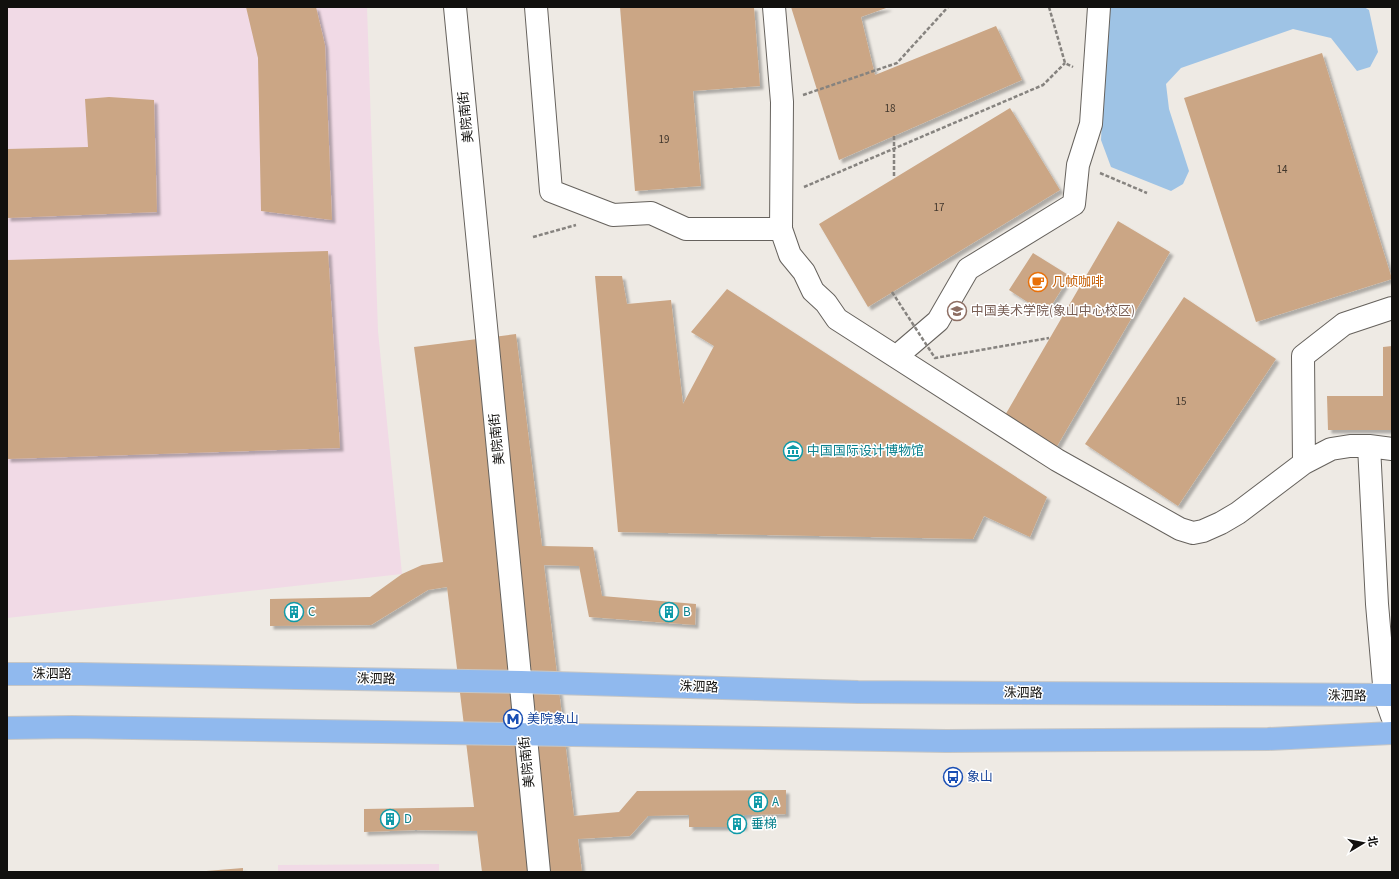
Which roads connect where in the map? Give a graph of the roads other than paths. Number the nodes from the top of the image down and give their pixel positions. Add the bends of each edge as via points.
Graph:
1 (455, 7) edge
2 (536, 7) edge
3 (774, 7) edge
4 (1099, 7) edge
5 (781, 229) junction
6 (1392, 308) edge
7 (897, 356) junction
8 (1368, 446) junction
9 (1392, 449) edge
10 (1304, 463) junction
11 (1385, 602) edge
12 (7, 674) edge
13 (521, 682) junction
14 (1390, 702) edge
15 (7, 728) edge
16 (1392, 733) edge
17 (524, 734) junction
18 (538, 872) edge

1 - 13 street, 美院南街
2 - 5 street via 551,190 613,215 651,213 686,229
3 - 5 street via 782,102
4 - 7 street via 1090,124 1078,165 1074,204 968,269 938,321
5 - 7 street via 790,256 804,272 813,292 826,303 838,319
6 - 10 street via 1344,324 1303,356
7 - 10 street via 1057,460 1180,529 1192,533 1203,531 1238,513
8 - 9 street
8 - 10 street via 1332,449
8 - 11 street
11 - 14 street
12 - 13 main road, 洙泗路
13 - 14 main road, 洙泗路 via 858,692
13 - 17 street, 美院南街
15 - 17 main road
16 - 17 main road via 1268,739 946,741
17 - 18 street, 美院南街

